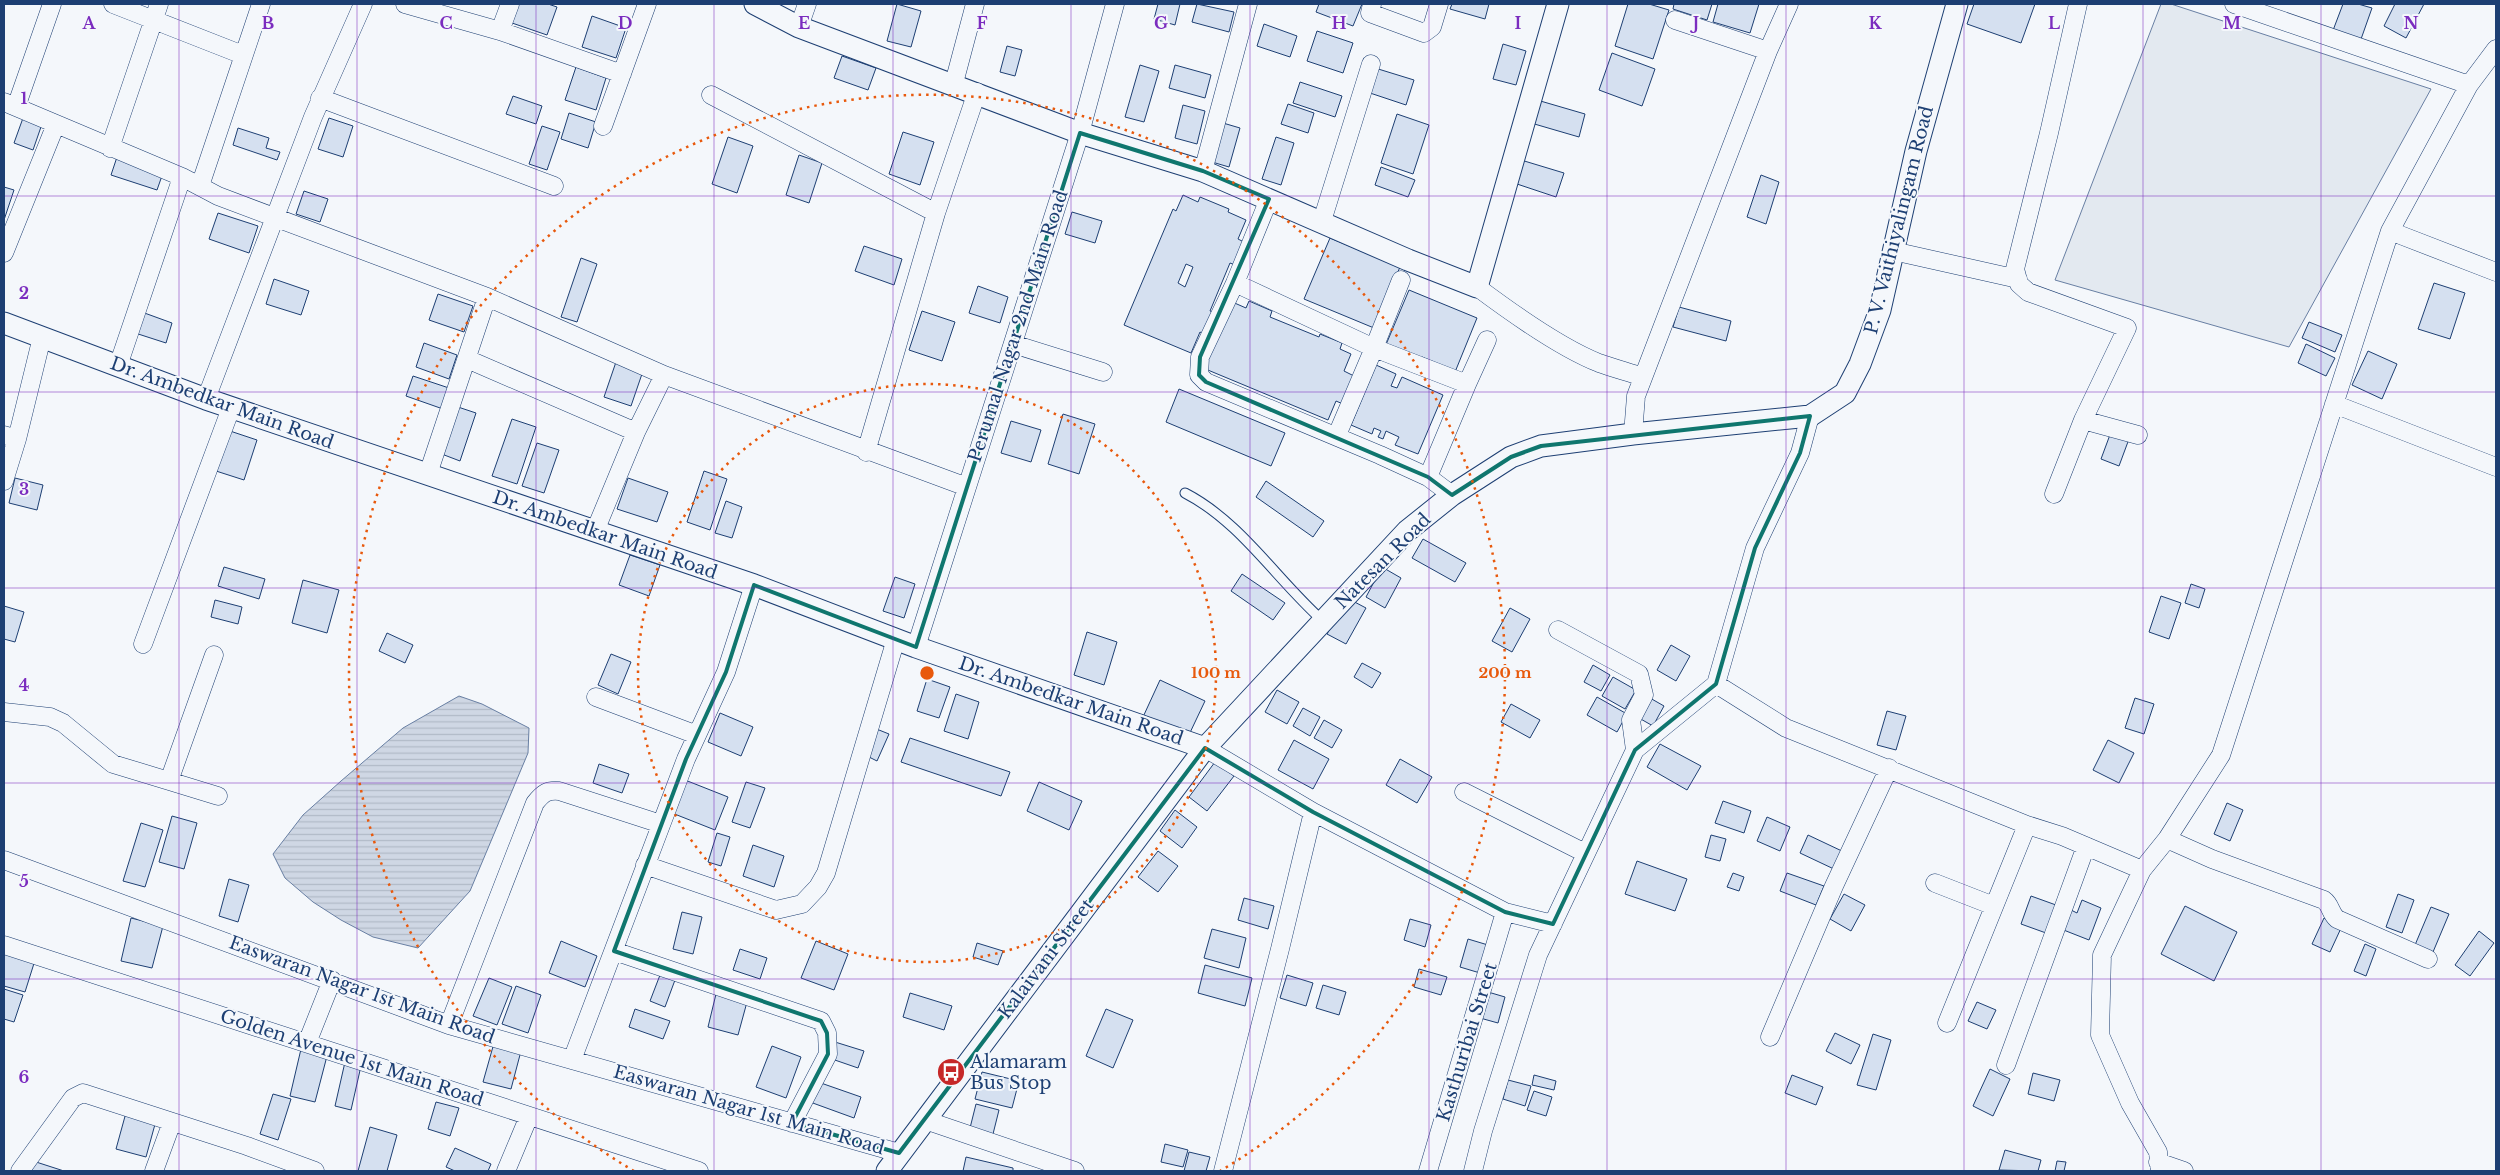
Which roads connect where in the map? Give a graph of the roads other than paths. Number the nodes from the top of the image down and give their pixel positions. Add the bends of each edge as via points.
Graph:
1 (52, 4) edge
2 (113, 4) edge
3 (261, 4) edge
4 (363, 4) edge
5 (405, 4) edge
6 (510, 4) edge
7 (647, 4) edge
8 (755, 4) edge
9 (807, 4) edge
10 (975, 4) edge
11 (1115, 4) edge
12 (1248, 4) edge
13 (1372, 4) edge
14 (1439, 4) edge
15 (1558, 4) edge
16 (1789, 4) edge
17 (1957, 4) edge
18 (2078, 4) edge
19 (2234, 4) edge
20 (2277, 10) edge
21 (156, 12) edge
22 (1675, 20) dead end
23 (800, 27) junction
24 (500, 32) junction
25 (1768, 51) junction
26 (243, 55) junction
27 (2495, 55) edge
28 (1371, 64) dead end
29 (622, 74) junction
30 (954, 83) junction
31 (2469, 86) junction
32 (977, 92) junction
33 (711, 95) dead end
34 (320, 98) junction
35 (10, 105) edge
36 (56, 124) junction
37 (603, 126) dead end
38 (1080, 133) junction
39 (110, 148) junction
40 (1203, 171) junction
41 (182, 177) junction
42 (200, 186) junction
43 (554, 186) dead end
44 (1268, 199) junction
45 (936, 213) junction
46 (275, 217) junction
47 (1322, 221) junction
48 (2390, 231) junction
49 (1893, 252) junction
50 (4, 253) edge
51 (2496, 272) edge
52 (2018, 279) junction
53 (1401, 280) dead end
54 (1235, 283) junction
55 (1477, 287) junction
56 (487, 297) junction
57 (4, 323) edge
58 (42, 337) junction
59 (1487, 340) dead end
60 (1013, 344) junction
61 (1374, 348) junction
62 (467, 359) junction
63 (118, 366) junction
64 (1103, 372) dead end
65 (664, 375) junction
66 (1643, 377) junction
67 (1467, 384) junction
68 (206, 399) junction
69 (2334, 404) junction
70 (231, 408) junction
71 (1810, 416) junction
72 (2083, 420) junction
73 (636, 432) junction
74 (1633, 434) junction
75 (1337, 435) junction
76 (2138, 435) dead end
77 (10, 437) edge
78 (866, 452) junction
79 (2496, 466) edge
80 (428, 474) junction
81 (1428, 477) junction
82 (4, 481) edge
83 (967, 487) junction
84 (1185, 493) dead end
85 (2054, 494) dead end
86 (1452, 495) junction
87 (595, 531) junction
88 (754, 585) junction
89 (1323, 622) junction
90 (1558, 630) dead end
91 (906, 643) junction
92 (143, 644) dead end
93 (214, 655) dead end
94 (1716, 684) junction
95 (596, 697) dead end
96 (4, 712) edge
97 (697, 734) junction
98 (1205, 748) junction
99 (1635, 750) junction
100 (1889, 768) junction
101 (169, 781) junction
102 (1464, 792) dead end
103 (218, 796) dead end
104 (1313, 812) junction
105 (661, 824) junction
106 (2027, 826) junction
107 (2167, 839) junction
108 (2086, 846) junction
109 (1585, 853) junction
110 (4, 860) edge
111 (645, 866) junction
112 (2142, 870) junction
113 (1935, 883) dead end
114 (1994, 906) junction
115 (1505, 912) junction
116 (1553, 924) junction
117 (4, 945) edge
118 (614, 951) junction
119 (2428, 959) dead end
120 (332, 980) junction
121 (1947, 1023) dead end
122 (449, 1025) junction
123 (1770, 1037) dead end
124 (307, 1043) junction
125 (572, 1060) junction
126 (2006, 1065) dead end
127 (529, 1116) junction
128 (925, 1120) junction
129 (172, 1122) junction
130 (792, 1123) junction
131 (899, 1153) junction
132 (285, 1166) edge
133 (2159, 1167) edge
134 (20, 1171) edge
135 (154, 1171) edge
136 (315, 1171) edge
137 (506, 1171) edge
138 (699, 1171) edge
139 (887, 1171) edge
140 (1075, 1171) edge
141 (1223, 1171) edge
142 (1428, 1171) edge
143 (1473, 1171) edge
144 (2184, 1171) edge

1 - 35 street
2 - 21 street
3 - 26 street
4 - 34 street
5 - 24 street
6 - 24 street
7 - 29 street
8 - 23 street
9 - 23 street
10 - 30 street
11 - 38 street, Perumal Nagar 2nd Main Road
12 - 40 street
13 - 14 street via 1370,13 1424,33 1432,27
15 - 55 street
16 - 25 street
17 - 49 street, P. V. Vaithiyalingam Road via 1916,151
18 - 52 street via 2015,269
19 - 20 street
20 - 31 street
21 - 26 street
21 - 39 street
22 - 25 street
23 - 30 street
24 - 29 street
25 - 66 street
26 - 42 street
27 - 31 street
28 - 47 street
29 - 37 street
30 - 32 street
31 - 48 street
32 - 38 street
32 - 45 street
33 - 45 street
34 - 43 street
34 - 46 street
35 - 36 street
36 - 39 street
36 - 50 street
38 - 40 street
38 - 60 street, Perumal Nagar 2nd Main Road
39 - 41 street
40 - 44 street
41 - 42 street
41 - 63 street
42 - 46 street
44 - 47 street
44 - 54 street
45 - 78 street
46 - 56 street
46 - 68 street
47 - 55 street
48 - 51 street
48 - 69 street
49 - 52 street
49 - 71 street, P. V. Vaithiyalingam Road via 1880,310 1860,364 1845,393
52 - 72 street via 2028,292 2127,328
53 - 61 street
54 - 61 street
54 - 75 street via 1200,357 1199,375 1206,382
55 - 66 street via 1597,362
56 - 62 street
56 - 65 street
57 - 58 street, Dr. Ambedkar Main Road
58 - 63 street, Dr. Ambedkar Main Road
58 - 77 street
59 - 67 street
60 - 64 street
60 - 83 street, Perumal Nagar 2nd Main Road
61 - 67 street
61 - 75 street
62 - 73 street
62 - 80 street
63 - 68 street, Dr. Ambedkar Main Road
65 - 73 street
65 - 78 street
66 - 74 street via 1636,396
67 - 81 street
68 - 70 street, Dr. Ambedkar Main Road
69 - 79 street
69 - 107 street via 2221,755
70 - 80 street, Dr. Ambedkar Main Road
70 - 92 street
71 - 74 street, Natesan Road
71 - 94 street via 1800,453 1755,548
72 - 76 street
72 - 85 street
73 - 87 street
74 - 86 street, Natesan Road via 1541,446 1511,457
75 - 81 street
77 - 82 street
78 - 83 street
80 - 87 street, Dr. Ambedkar Main Road
81 - 86 street
83 - 91 street, Perumal Nagar 2nd Main Road
84 - 89 lane via 1219,515
86 - 89 street, Natesan Road via 1407,531
87 - 88 street, Dr. Ambedkar Main Road
88 - 91 street, Dr. Ambedkar Main Road
88 - 97 street via 726,672
89 - 98 street, Natesan Road
90 - 99 street via 1639,674 1644,695 1631,720
91 - 98 street, Dr. Ambedkar Main Road
91 - 111 street, Perumal Nagar 2nd Main Road via 826,873 802,904 776,910
93 - 101 street
94 - 99 street
94 - 100 street via 1786,728
95 - 97 street
96 - 101 street via 50,717 63,723 113,764
97 - 105 street
98 - 104 street
98 - 128 street, Kalaivani Street
99 - 109 street
100 - 106 street
100 - 123 street via 1834,886
101 - 103 street
102 - 109 street
104 - 115 street
104 - 141 street
105 - 111 street
105 - 122 street via 559,791 550,790 542,794 535,803
106 - 108 street
106 - 114 street
107 - 112 street
107 - 119 street via 2324,900 2337,919
108 - 112 street
108 - 126 street
109 - 116 street
110 - 120 street, Easwaran Nagar 1st Main Road
111 - 118 street
112 - 133 street via 2102,955 2100,1035 2130,1103 2158,1152
113 - 114 street
114 - 121 street
115 - 116 street
115 - 142 street, Kasthuribai Street
116 - 143 street via 1535,964
117 - 124 street, Golden Avenue 1st Main Road
118 - 125 street
118 - 130 street via 822,1020 827,1033 828,1054
120 - 122 street, Easwaran Nagar 1st Main Road
120 - 124 street
122 - 125 street, Easwaran Nagar 1st Main Road
124 - 127 street, Golden Avenue 1st Main Road
125 - 130 street, Easwaran Nagar 1st Main Road
127 - 137 street
127 - 138 street, Golden Avenue 1st Main Road
128 - 131 street, Kalaivani Street
128 - 140 street
129 - 132 street
129 - 134 street via 83,1093 73,1098
129 - 135 street
130 - 131 street, Easwaran Nagar 1st Main Road
131 - 139 street, Kalaivani Street
132 - 136 street
133 - 144 street

